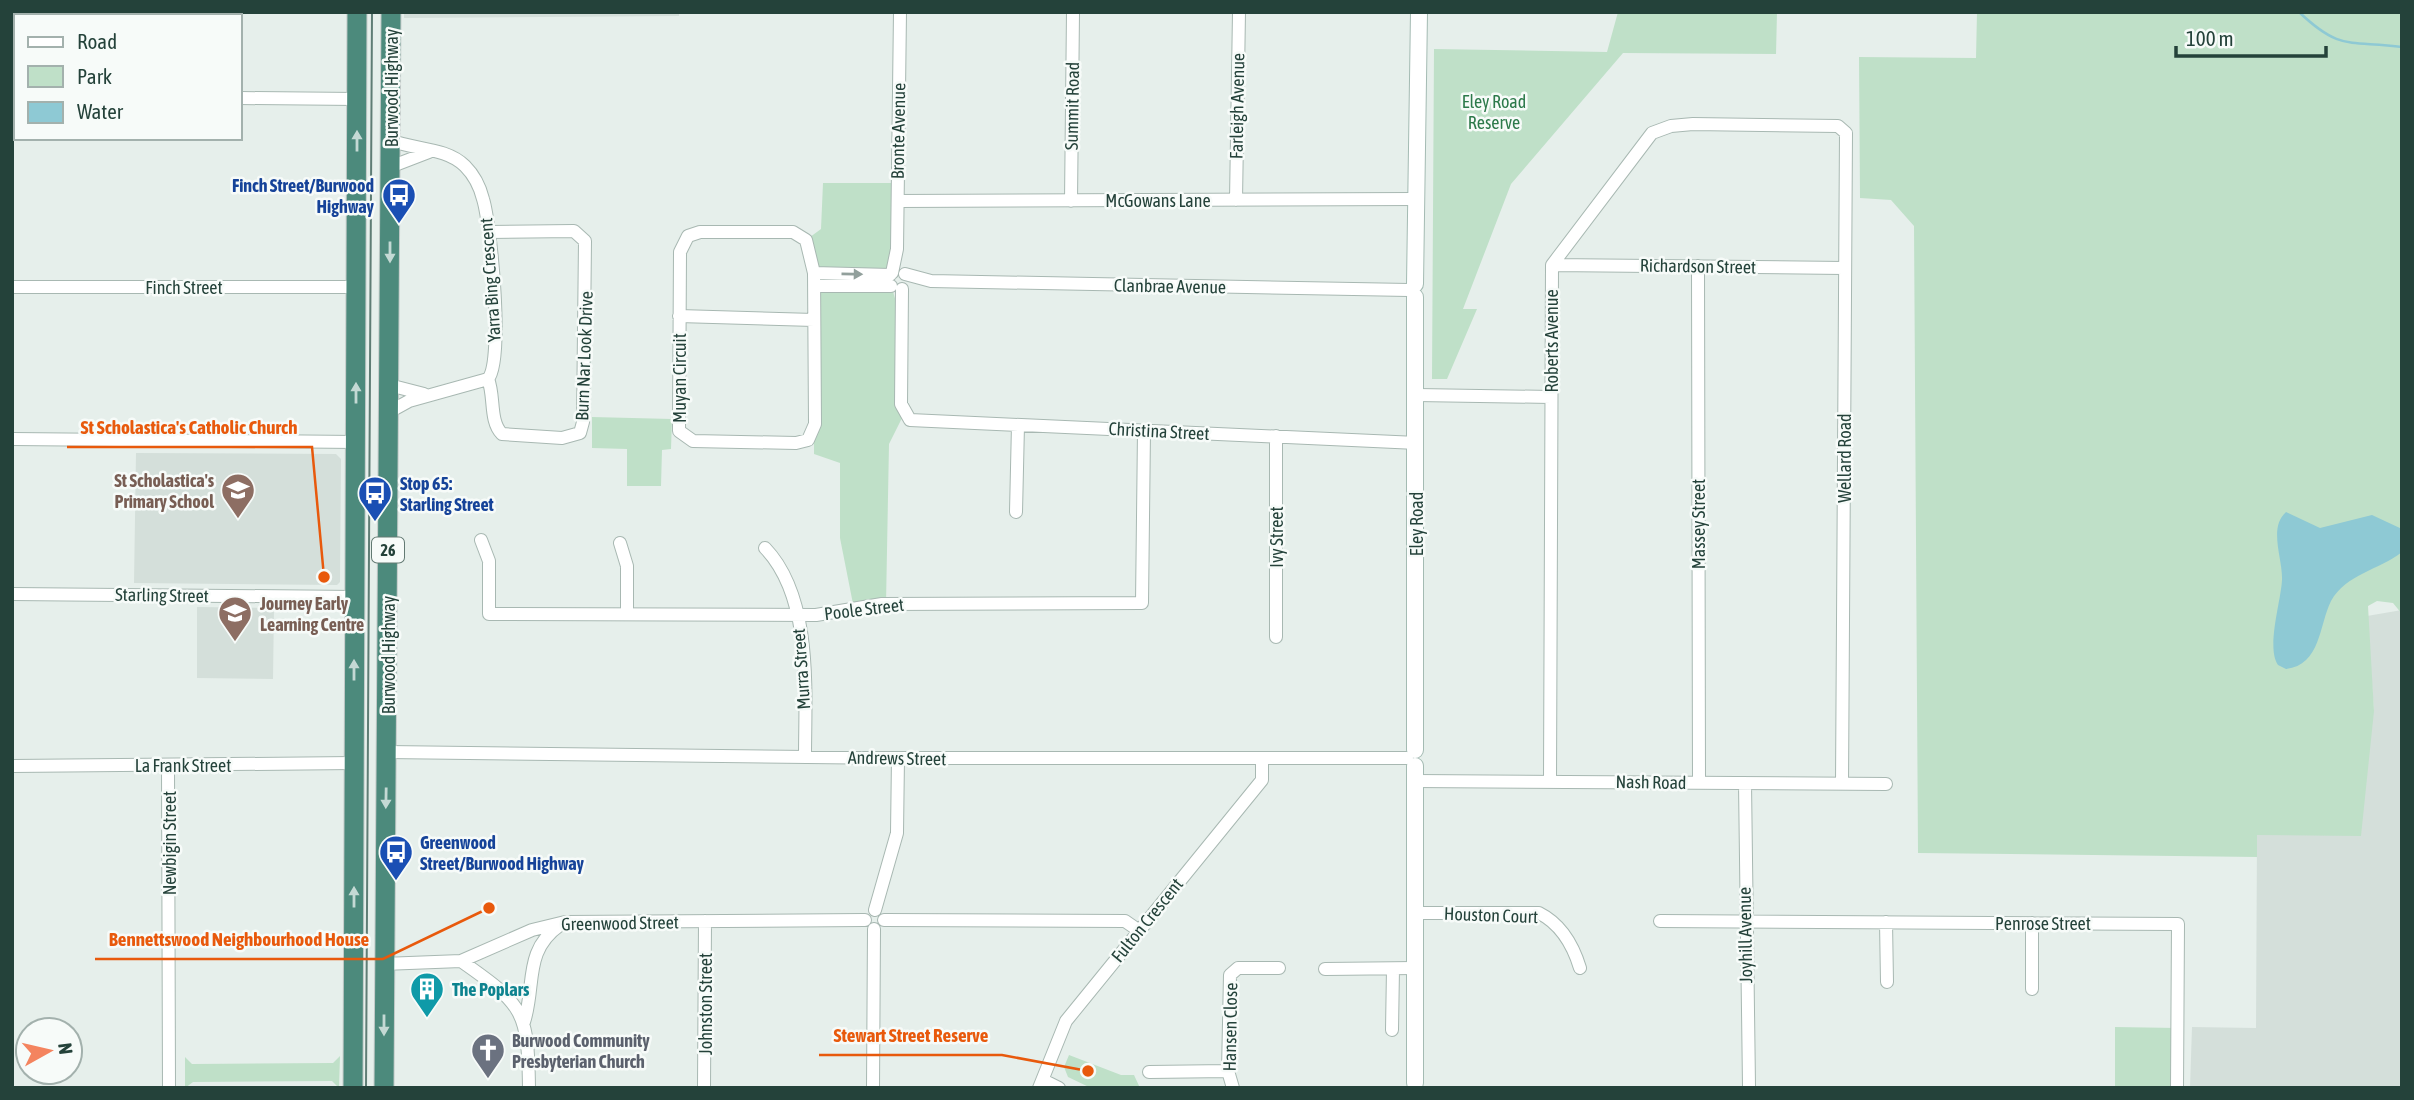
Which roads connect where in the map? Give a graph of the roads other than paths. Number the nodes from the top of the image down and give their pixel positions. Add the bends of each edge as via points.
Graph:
1 (357, 12) edge
2 (391, 12) edge
3 (900, 12) edge
4 (1073, 12) edge
5 (1238, 12) edge
6 (1419, 12) edge
7 (242, 98) edge
8 (357, 99) junction
9 (1846, 133) joint
10 (390, 141) junction
11 (430, 152) junction
12 (390, 167) junction
13 (1417, 199) junction
14 (1237, 200) junction
15 (898, 201) junction
16 (1071, 201) junction
17 (489, 232) junction
18 (1552, 265) junction
19 (1698, 266) junction
20 (1844, 268) junction
21 (815, 279) junction
22 (897, 281) junction
23 (12, 286) edge
24 (356, 287) junction
25 (1413, 290) junction
26 (679, 316) junction
27 (814, 320) junction
28 (488, 379) junction
29 (389, 385) junction
30 (432, 394) junction
31 (1416, 396) junction
32 (1551, 397) junction
33 (388, 412) junction
34 (904, 414) joint
35 (1018, 425) junction
36 (1144, 431) junction
37 (1276, 436) junction
38 (12, 439) edge
39 (355, 442) junction
40 (1417, 443) junction
41 (1016, 512) dead end
42 (481, 540) dead end
43 (620, 543) dead end
44 (765, 548) dead end
45 (12, 594) edge
46 (355, 597) junction
47 (626, 613) junction
48 (797, 615) junction
49 (1276, 637) dead end
50 (387, 752) junction
51 (804, 757) junction
52 (898, 758) junction
53 (1262, 760) junction
54 (354, 763) junction
55 (1413, 764) junction
56 (12, 765) edge
57 (168, 766) junction
58 (1550, 780) junction
59 (1699, 782) junction
60 (1745, 783) junction
61 (1842, 784) junction
62 (1886, 784) dead end
63 (1415, 912) junction
64 (878, 919) junction
65 (1744, 920) junction
66 (705, 921) junction
67 (1660, 921) dead end
68 (565, 922) junction
69 (1886, 922) junction
70 (2032, 923) junction
71 (1138, 930) junction
72 (461, 961) junction
73 (383, 964) junction
74 (1279, 968) dead end
75 (1415, 968) junction
76 (1580, 968) dead end
77 (1325, 969) dead end
78 (1393, 969) junction
79 (1886, 982) dead end
80 (2032, 989) dead end
81 (524, 1022) junction
82 (1392, 1030) dead end
83 (1228, 1071) junction
84 (1149, 1072) dead end
85 (1041, 1084) edge
86 (1414, 1086) edge
87 (1748, 1087) edge
88 (169, 1088) edge
89 (353, 1088) edge
90 (384, 1088) edge
91 (529, 1088) edge
92 (704, 1088) edge
93 (873, 1088) edge
94 (1059, 1088) edge
95 (1233, 1088) edge
96 (2177, 1088) edge

1 - 8 highway, Burwood Highway / 26
2 - 10 highway, Burwood Highway / 26
3 - 15 street, Bronte Avenue
4 - 16 street, Summit Road
5 - 14 street, Farleigh Avenue
6 - 13 main road, Eley Road
7 - 8 street
24 -> 8 highway, Burwood Highway / 26
9 - 18 street, Roberts Avenue via 1838,126 1693,124 1653,133
9 - 20 street, Wellard Road
10 - 11 street, Yarra Bing Crescent
10 - 12 highway, Burwood Highway / 26
11 - 12 street
11 - 17 street, Yarra Bing Crescent via 452,156 471,174 484,201
12 -> 29 highway, Burwood Highway / 26
13 - 14 street, McGowans Lane
13 - 25 main road, Eley Road
14 - 16 street, McGowans Lane
15 - 16 street, McGowans Lane
15 - 22 street, Bronte Avenue
17 - 28 street, Yarra Bing Crescent via 496,318 494,368
17 - 28 street, Burn Nar Look Drive via 574,231 586,241 580,433 562,438 502,434 495,423 495,398
18 - 19 street, Richardson Street
18 - 32 street, Roberts Avenue
19 - 20 street, Richardson Street
19 - 59 street, Massey Street
20 - 61 street, Wellard Road
21 - 22 street
21 - 26 street, Muyan Circuit via 812,256 800,235 694,233 682,243 680,252
21 - 27 street, Muyan Circuit
22 - 25 street, Clanbrae Avenue
22 - 34 street, Bronte Avenue
23 - 24 street, Finch Street
39 -> 24 highway, Burwood Highway / 26
25 - 31 main road, Eley Road
26 - 27 street
26 - 27 street, Muyan Circuit via 678,426 682,436 693,441 808,440 815,424
28 - 30 street
29 - 30 street
29 - 33 highway, Burwood Highway / 26
30 - 33 street
31 - 32 street
31 - 40 main road, Eley Road
32 - 58 street, Roberts Avenue
33 - 50 highway, Burwood Highway / 26
34 - 35 street, Christina Street via 910,420
35 - 36 street, Christina Street
35 - 41 street
36 - 37 street, Christina Street
36 - 48 street, Poole Street via 1142,603 882,604
37 - 40 street, Christina Street
37 - 49 street, Ivy Street
38 - 39 street
39 - 46 highway, Burwood Highway / 26
40 - 55 main road, Eley Road
42 - 47 street, Poole Street via 489,561 489,614
43 - 47 street via 627,566
44 - 48 street, Murra Street via 778,562
45 - 46 street, Starling Street
54 -> 46 highway, Burwood Highway / 26
47 - 48 street, Poole Street
48 - 51 street, Murra Street via 805,664
50 - 51 street, Andrews Street
50 -> 73 highway, Burwood Highway / 26
51 - 52 street, Andrews Street
52 - 53 street, Andrews Street
52 - 64 street via 897,833
53 - 55 street, Andrews Street
53 - 71 street, Fulton Crescent via 1262,780
54 - 57 street, La Frank Street
89 -> 54 highway, Burwood Highway / 26
55 - 58 street, Nash Road
55 - 63 main road, Eley Road
56 - 57 street, La Frank Street
57 - 88 street, Newbigin Street
58 - 59 street, Nash Road
59 - 60 street, Nash Road
60 - 61 street, Nash Road
60 - 65 street, Joyhill Avenue
61 - 62 street, Nash Road
63 - 75 main road, Eley Road
63 - 76 street, Houston Court via 1539,913 1554,921 1575,951
64 - 66 street, Greenwood Street via 867,926 864,920
64 - 71 street via 1125,921
64 - 93 street
65 - 67 street, Penrose Street
65 - 69 street, Penrose Street
65 - 87 street, Joyhill Avenue
66 - 68 street, Greenwood Street
66 - 92 street, Johnston Street
68 - 72 street, Greenwood Street via 525,932
68 - 81 street via 546,935 537,951
69 - 70 street, Penrose Street
69 - 79 street
70 - 80 street
70 - 96 street, Penrose Street via 2178,924
71 - 85 street, Fulton Crescent via 1066,1021
72 - 73 street, Greenwood Street
72 - 81 street via 500,988
73 -> 90 highway, Burwood Highway / 26
74 - 83 street, Hansen Close via 1238,968 1230,975
75 - 78 street
75 - 86 main road, Eley Road
77 - 78 street
78 - 82 street
81 - 91 street
83 - 84 street
83 - 95 street, Hansen Close
85 - 94 street

